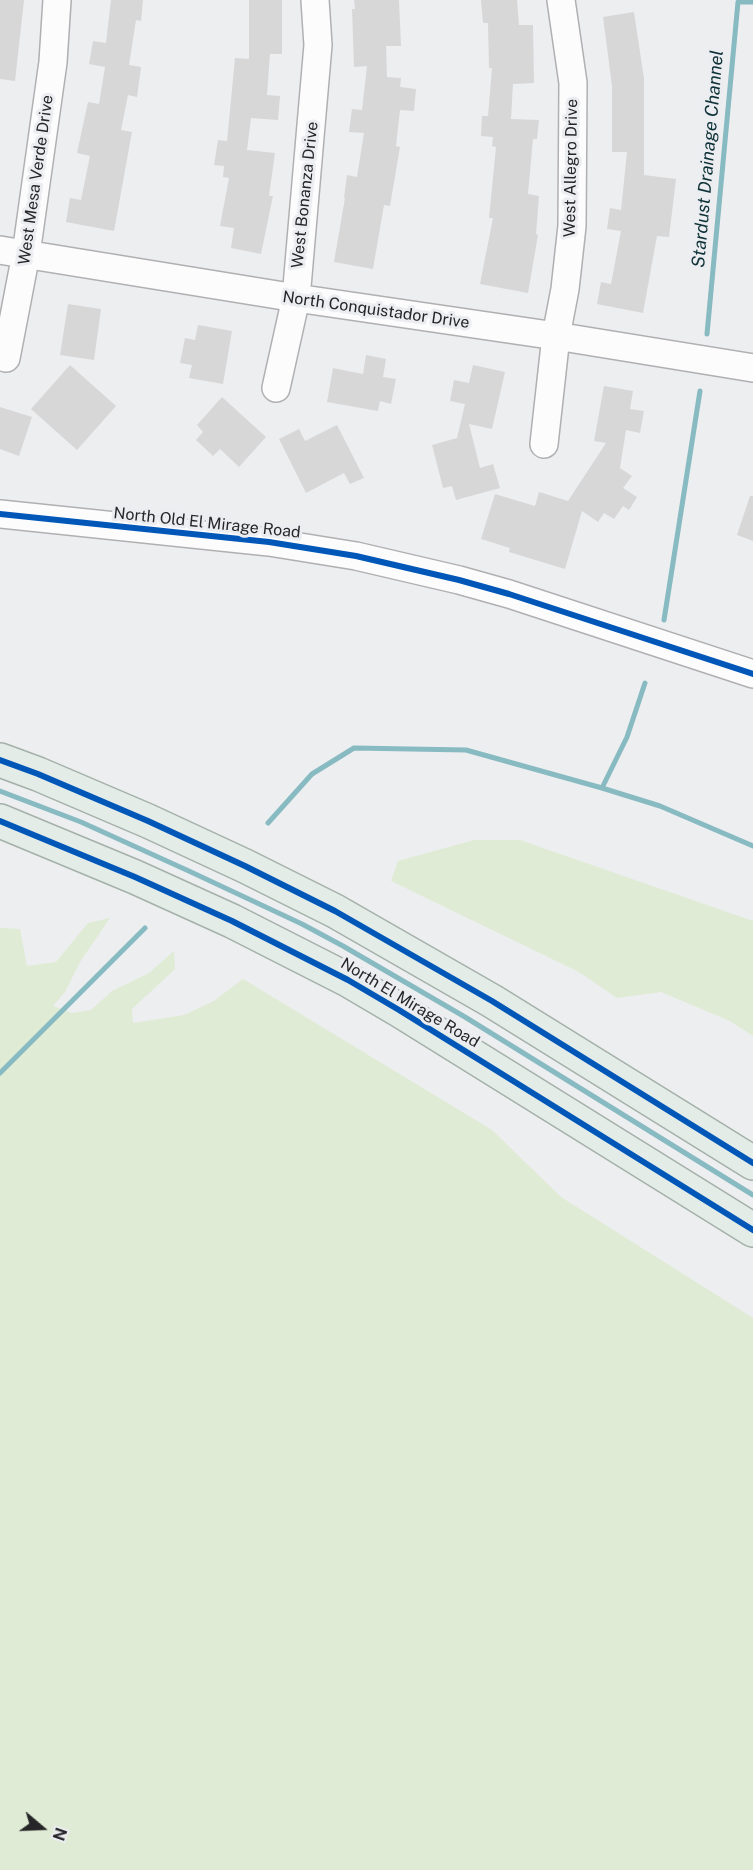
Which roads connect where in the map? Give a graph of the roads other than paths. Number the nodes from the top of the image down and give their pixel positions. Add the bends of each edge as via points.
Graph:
1 (57, 0) edge
2 (315, 0) edge
3 (561, 0) edge
4 (13, 252) edge
5 (296, 298) junction
6 (556, 336) junction
7 (6, 358) dead end
8 (741, 366) edge
9 (276, 388) dead end
10 (544, 444) dead end
11 (0, 514) edge
12 (753, 674) edge
13 (0, 760) edge
14 (0, 821) edge
15 (753, 1163) edge
16 (753, 1230) edge

1 - 4 street, West Mesa Verde Drive via 53,62
2 - 5 street, West Bonanza Drive via 318,45
3 - 6 street, West Allegro Drive via 573,83 573,186 565,289
4 - 5 street, North Conquistador Drive
4 - 7 street, West Mesa Verde Drive
5 - 6 street, North Conquistador Drive
5 - 9 street, West Bonanza Drive
6 - 8 street, North Conquistador Drive
6 - 10 street, West Allegro Drive
11 - 12 street, North Old El Mirage Road via 269,542 356,556 459,580
13 - 15 main road via 188,840 299,893 432,966
14 - 16 main road, North El Mirage Road via 135,877 276,943 399,1010

